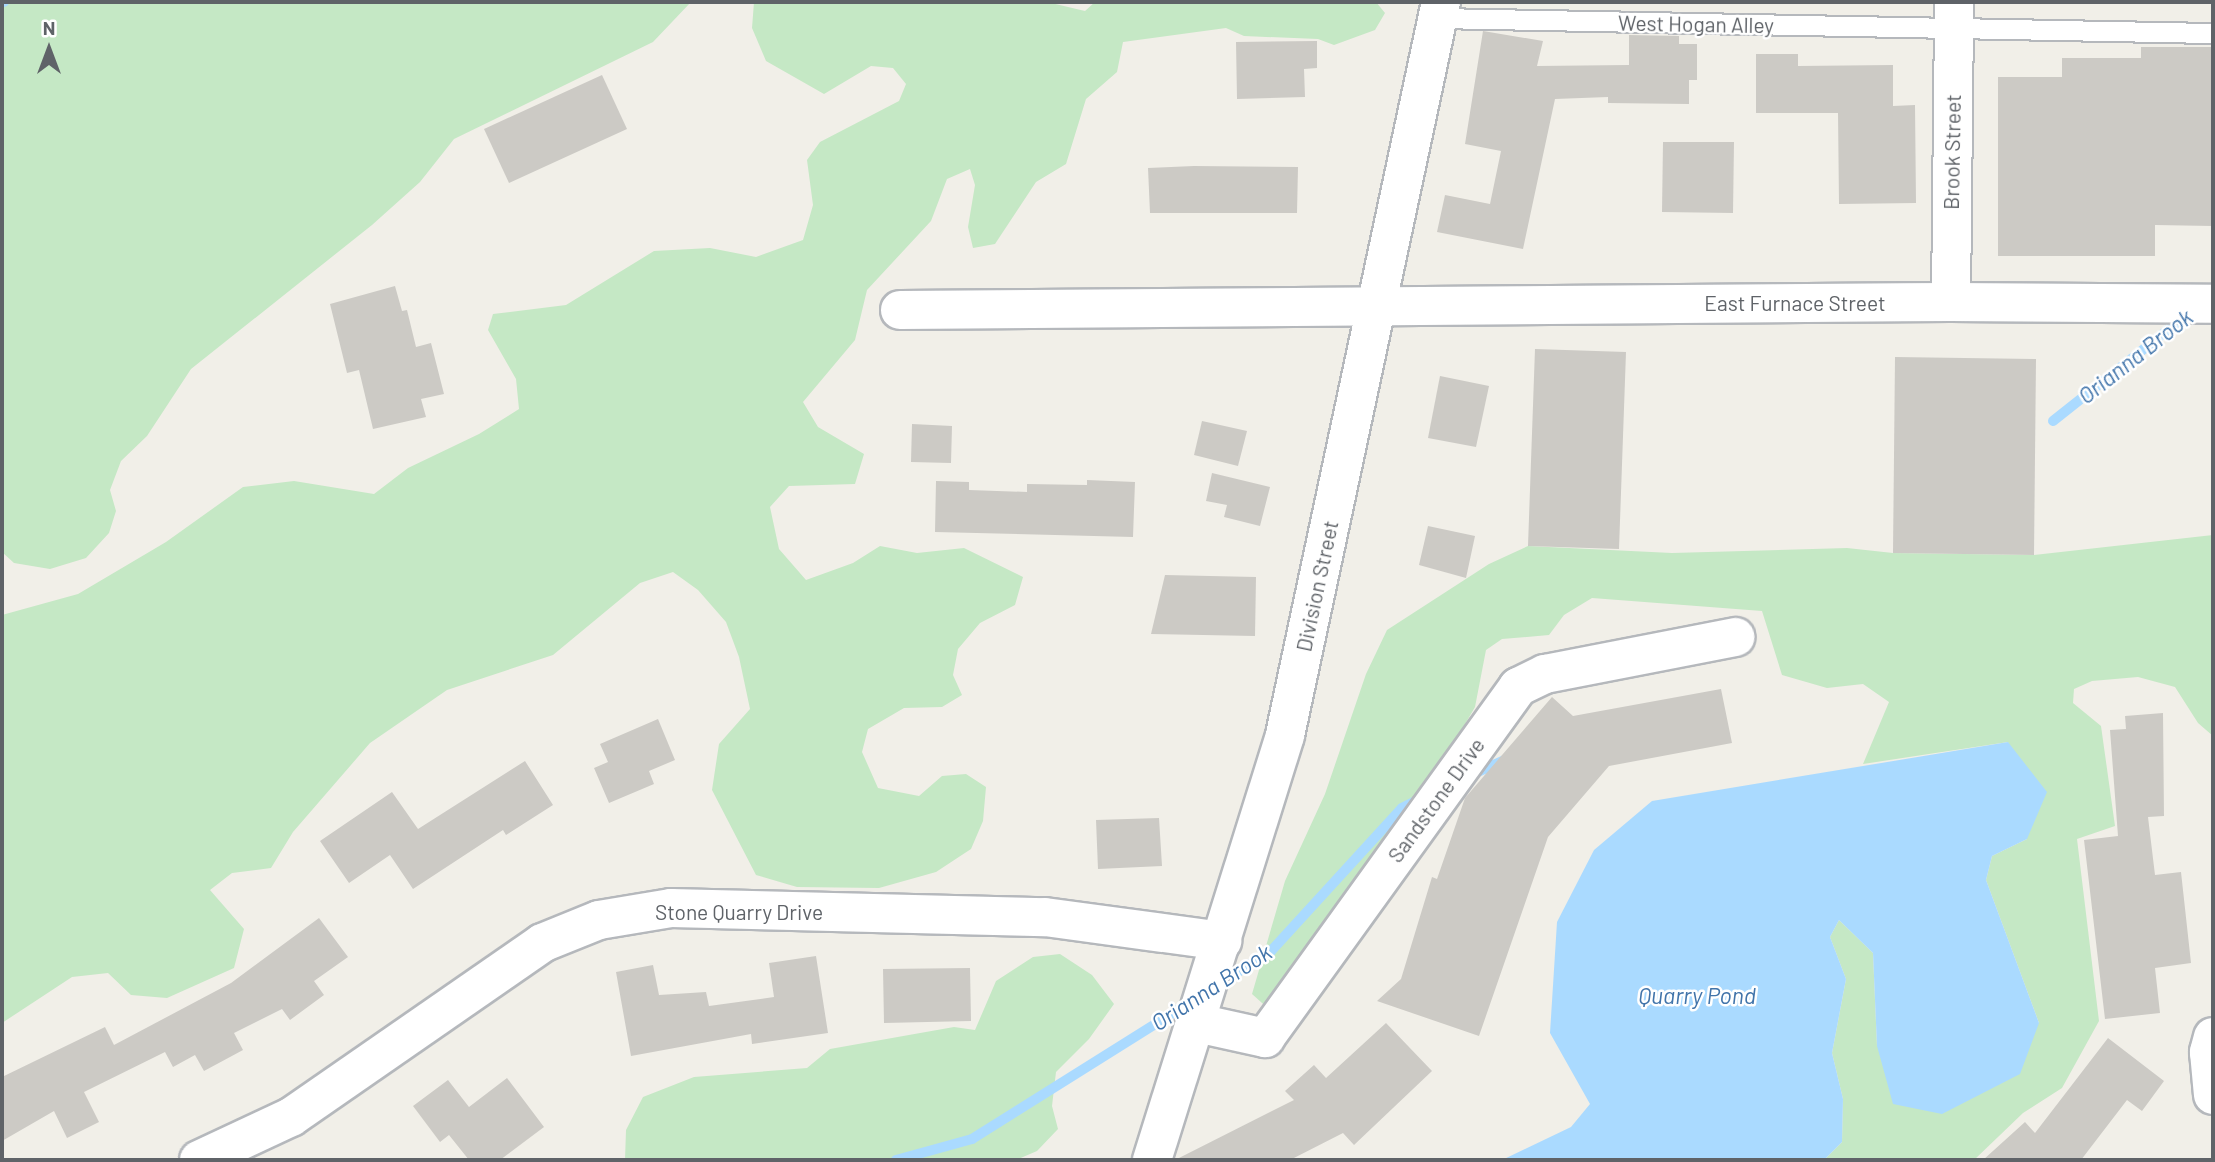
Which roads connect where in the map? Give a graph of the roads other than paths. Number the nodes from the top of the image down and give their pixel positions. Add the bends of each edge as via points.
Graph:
1 (1439, 10) edge
2 (1954, 16) edge
3 (2213, 33) edge
4 (1951, 302) junction
5 (2213, 304) edge
6 (1377, 305) junction
7 (900, 310) dead end
8 (1735, 637) dead end
9 (1222, 942) junction
10 (1197, 1023) junction
11 (2213, 1037) edge
12 (2213, 1095) edge
13 (199, 1160) edge
14 (1152, 1160) edge

1 - 2 lane, West Hogan Alley
1 - 6 street, Division Street
2 - 3 lane, West Hogan Alley
2 - 4 street, Brook Street
4 - 5 street, East Furnace Street
4 - 6 street, East Furnace Street
6 - 7 street, East Furnace Street
6 - 9 street, Division Street via 1284,735
8 - 10 street, Sandstone Drive via 1545,674 1518,687 1265,1038
9 - 10 street, Division Street
9 - 13 street, Stone Quarry Drive via 1045,917 671,908 599,920 542,943 291,1117
10 - 14 street, Division Street
11 - 12 street via 2208,1052

